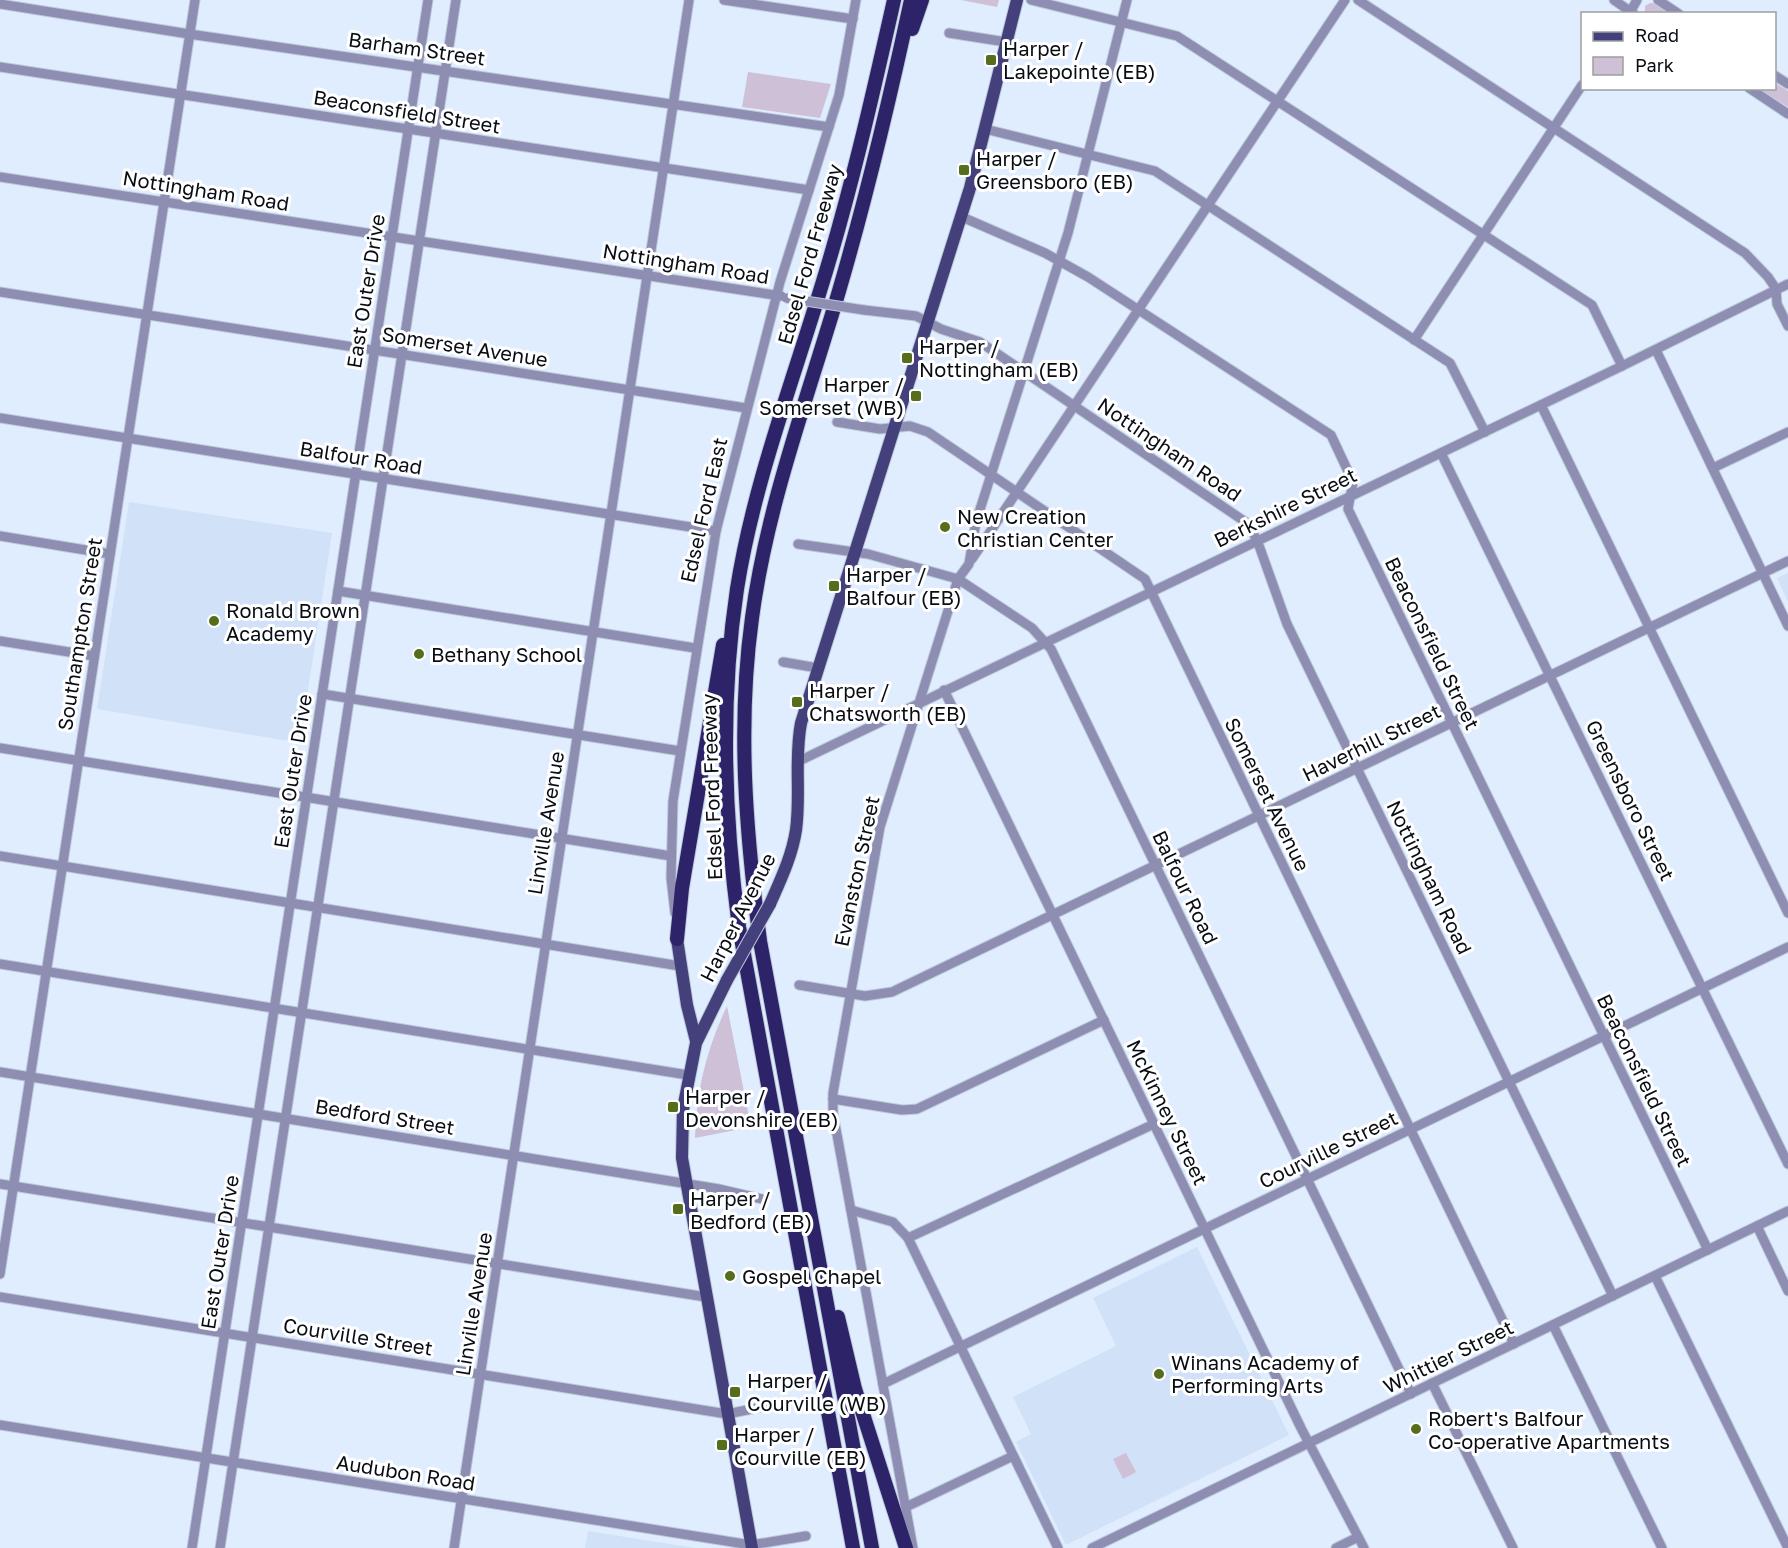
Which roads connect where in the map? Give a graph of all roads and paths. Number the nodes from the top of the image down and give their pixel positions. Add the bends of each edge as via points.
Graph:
1 (195, 0) edge
2 (428, 0) edge
3 (456, 0) edge
4 (689, 0) edge
5 (724, 0) edge
6 (856, 0) edge
7 (911, 0) edge
8 (922, 0) edge
9 (1017, 0) edge
10 (1031, 0) edge
11 (1127, 0) edge
12 (1346, 0) edge
13 (1358, 0) edge
14 (1614, 0) edge
15 (1658, 0) edge
16 (893, 3) edge
17 (0, 4) edge
18 (1630, 12) edge
19 (1676, 12) edge
20 (853, 19) junction
21 (1122, 22) junction
22 (949, 33) dead end
23 (189, 34) junction
24 (1006, 42) junction
25 (897, 65) junction
26 (418, 66) junction
27 (0, 67) edge
28 (445, 70) junction
29 (1581, 87) edge
30 (1752, 90) edge
31 (180, 94) junction
32 (1278, 102) junction
33 (674, 104) junction
34 (1788, 114) edge
35 (829, 127) junction
36 (1554, 128) junction
37 (408, 129) junction
38 (985, 129) junction
39 (435, 134) junction
40 (1088, 155) junction
41 (664, 168) junction
42 (0, 177) edge
43 (809, 190) junction
44 (163, 202) junction
45 (1209, 206) junction
46 (962, 216) junction
47 (1484, 235) junction
48 (392, 236) junction
49 (419, 241) junction
50 (1059, 262) junction
51 (647, 275) junction
52 (1788, 284) edge
53 (1776, 289) junction
54 (0, 292) edge
55 (781, 296) junction
56 (1139, 310) junction
57 (146, 315) junction
58 (929, 322) junction
59 (1788, 326) edge
60 (1414, 340) junction
61 (375, 350) junction
62 (1656, 350) junction
63 (402, 355) junction
64 (1622, 366) junction
65 (1025, 372) junction
66 (630, 390) junction
67 (1541, 405) junction
68 (1075, 406) junction
69 (746, 408) junction
70 (0, 418) edge
71 (837, 422) dead end
72 (895, 427) junction
73 (1485, 432) junction
74 (1788, 432) edge
75 (127, 438) junction
76 (1441, 453) junction
77 (1713, 468) junction
78 (356, 474) junction
79 (992, 475) junction
80 (383, 478) junction
81 (1017, 493) junction
82 (1351, 495) junction
83 (611, 515) junction
84 (716, 531) junction
85 (0, 536) edge
86 (1257, 540) junction
87 (798, 544) dead end
88 (855, 553) junction
89 (110, 554) junction
90 (1788, 561) edge
91 (969, 564) junction
92 (1762, 574) junction
93 (958, 579) junction
94 (737, 590) junction
95 (338, 591) junction
96 (1150, 591) junction
97 (365, 595) junction
98 (1788, 626) edge
99 (1648, 629) junction
100 (593, 632) junction
101 (0, 641) edge
102 (1046, 642) junction
103 (695, 648) junction
104 (94, 656) junction
105 (783, 662) dead end
106 (818, 668) junction
107 (1550, 675) junction
108 (944, 690) junction
109 (322, 694) junction
110 (349, 699) junction
111 (919, 702) junction
112 (1451, 723) junction
113 (577, 736) junction
114 (0, 748) edge
115 (680, 751) junction
116 (78, 760) junction
117 (797, 762) junction
118 (1358, 768) junction
119 (306, 797) junction
120 (333, 802) junction
121 (1258, 816) junction
122 (561, 838) junction
123 (0, 856) edge
124 (671, 856) junction
125 (1156, 865) junction
126 (62, 866) junction
127 (290, 903) junction
128 (317, 907) junction
129 (1788, 913) edge
130 (1053, 915) junction
131 (677, 939) junction
132 (545, 944) junction
133 (1788, 947) edge
134 (0, 964) edge
135 (680, 966) junction
136 (46, 972) junction
137 (799, 985) dead end
138 (1702, 988) junction
139 (850, 994) junction
140 (274, 1008) junction
141 (301, 1013) junction
142 (1104, 1020) junction
143 (1604, 1036) junction
144 (696, 1041) junction
145 (529, 1050) junction
146 (0, 1072) edge
147 (688, 1075) junction
148 (30, 1077) junction
149 (1509, 1082) junction
150 (833, 1099) junction
151 (258, 1114) junction
152 (285, 1118) junction
153 (1154, 1124) junction
154 (1410, 1129) junction
155 (513, 1155) junction
156 (1788, 1164) edge
157 (1308, 1179) junction
158 (0, 1184) edge
159 (685, 1184) junction
160 (13, 1186) junction
161 (762, 1200) dead end
162 (851, 1210) junction
163 (1788, 1211) edge
164 (242, 1223) junction
165 (1757, 1226) junction
166 (269, 1227) junction
167 (1205, 1228) junction
168 (908, 1238) junction
169 (1708, 1250) junction
170 (497, 1264) junction
171 (0, 1274) edge
172 (1655, 1276) junction
173 (1788, 1291) edge
174 (1613, 1296) junction
175 (0, 1297) edge
176 (706, 1297) junction
177 (826, 1302) junction
178 (1553, 1325) junction
179 (224, 1333) junction
180 (252, 1337) junction
181 (1514, 1344) junction
182 (960, 1347) junction
183 (480, 1374) junction
184 (1432, 1383) junction
185 (884, 1384) junction
186 (1411, 1394) junction
187 (782, 1403) dead end
188 (727, 1414) junction
189 (0, 1425) edge
190 (1311, 1444) junction
191 (1013, 1456) junction
192 (205, 1458) junction
193 (233, 1462) junction
194 (461, 1499) junction
195 (906, 1507) junction
196 (806, 1536) dead end
197 (1358, 1537) junction
198 (752, 1546) edge
199 (1786, 1547) edge
200 (192, 1548) edge
201 (220, 1548) edge
202 (454, 1548) edge
203 (853, 1548) edge
204 (872, 1548) edge
205 (906, 1548) edge
206 (913, 1548) edge
207 (1058, 1548) edge
208 (1092, 1548) edge
209 (1336, 1548) edge
210 (1364, 1548) edge
211 (1513, 1548) edge
212 (1662, 1548) edge

1 - 23 street, Southampton Street
2 - 26 street, East Outer Drive
3 - 28 street
4 - 33 street, Linville Avenue
5 - 20 street
6 - 20 street, Edsel Ford East
7 - 25 highway, Edsel Ford Freeway
8 - 25 highway
9 - 24 main road, Harper Avenue
10 - 21 street
11 - 21 street, Evanston Street
12 - 32 street
13 - 36 street
14 - 18 street
15 - 19 street
16 - 94 highway, Edsel Ford Freeway via 851,183 768,454
17 - 23 street, Barham Street
20 - 35 street, Edsel Ford East via 844,74
21 - 32 street via 1178,36
21 - 40 street, Evanston Street
22 - 24 street
23 - 26 street, Barham Street
23 - 31 street, Southampton Street
24 - 38 main road, Harper Avenue
25 - 177 highway, Edsel Ford Freeway via 839,290 771,512 753,611 745,701 745,807 759,931
26 - 28 street, Barham Street
26 - 37 street, East Outer Drive
27 - 31 street, Beaconsfield Street
28 - 33 street, Barham Street
28 - 39 street
29 - 36 street
30 - 34 street
31 - 37 street, Beaconsfield Street
31 - 44 street, Southampton Street
32 - 45 street
32 - 47 street
33 - 35 street, Barham Street
33 - 41 street, Linville Avenue
35 - 43 street, Edsel Ford East
36 - 47 street
36 - 53 street via 1745,254
37 - 39 street, Beaconsfield Street
37 - 48 street, East Outer Drive
38 - 40 street
38 - 46 main road, Harper Avenue
39 - 41 street, Beaconsfield Street
39 - 49 street
40 - 45 street via 1155,171
40 - 50 street, Evanston Street
41 - 43 street, Beaconsfield Street
41 - 51 street, Linville Avenue
42 - 44 street, Nottingham Road
43 - 55 street, Edsel Ford East
44 - 48 street, Nottingham Road
44 - 57 street, Southampton Street
45 - 56 street
45 - 60 street
46 - 50 street, Beaconsfield Street
46 - 58 main road, Harper Avenue
47 - 60 street
47 - 64 street via 1592,305
48 - 49 street, Nottingham Road
48 - 61 street, East Outer Drive
49 - 51 street, Nottingham Road
49 - 63 street
50 - 56 street, Beaconsfield Street
50 - 65 street, Evanston Street
51 - 55 street, Nottingham Road
51 - 66 street, Linville Avenue
52 - 53 street, Berkshire Street
53 - 59 street via 1777,304
53 - 62 street, Berkshire Street
54 - 57 street, Somerset Avenue
55 - 58 street, Nottingham Road, bridge via 916,316
55 - 69 street, Edsel Ford East
56 - 68 street
56 - 82 street, Beaconsfield Street via 1331,435 1353,482
57 - 61 street, Somerset Avenue
57 - 75 street, Southampton Street
58 - 65 street, Nottingham Road via 980,342
58 - 72 main road, Harper Avenue
60 - 73 street via 1453,367
61 - 63 street, Somerset Avenue
61 - 78 street, East Outer Drive
62 - 64 street, Berkshire Street
62 - 77 street
63 - 66 street, Somerset Avenue
63 - 80 street
64 - 67 street, Berkshire Street
65 - 68 street, Nottingham Road
65 - 79 street, Evanston Street
66 - 69 street, Somerset Avenue
66 - 83 street, Linville Avenue
67 - 73 street, Berkshire Street
67 - 99 street
68 - 81 street
68 - 86 street, Nottingham Road via 1247,523
69 - 84 street, Edsel Ford East
70 - 75 street, Balfour Road
71 - 72 street, Somerset Avenue via 880,429
72 - 79 street, Somerset Avenue via 910,426 928,432
72 - 88 main road, Harper Avenue
73 - 76 street, Berkshire Street
74 - 77 street
75 - 78 street, Balfour Road
75 - 89 street, Southampton Street
76 - 82 street, Berkshire Street
76 - 107 street, Greensboro Street
77 - 92 street
78 - 80 street, Balfour Road
78 - 95 street, East Outer Drive
79 - 81 street, Somerset Avenue
79 - 91 street, Evanston Street via 976,522
80 - 83 street, Balfour Road
80 - 97 street
81 - 91 street
81 - 96 street, Somerset Avenue via 1145,579
82 - 86 street, Berkshire Street
82 - 112 street, Beaconsfield Street via 1348,509
83 - 84 street, Balfour Road
83 - 100 street, Linville Avenue
84 - 103 street, Edsel Ford East
85 - 89 street
86 - 96 street, Berkshire Street
86 - 118 street, Nottingham Road via 1287,624
87 - 88 street, Balfour Road
88 - 93 street, Balfour Road
88 - 106 main road, Harper Avenue
89 - 104 street, Southampton Street
90 - 92 street, Haverhill Street
91 - 93 street, Evanston Street
92 - 98 street
92 - 99 street, Haverhill Street
93 - 102 street, Balfour Road via 1032,628
93 - 111 street, Evanston Street
94 - 131 highway via 724,636 706,739
94 - 203 highway, Edsel Ford Freeway via 725,711 729,856
95 - 97 street
95 - 109 street, East Outer Drive
96 - 102 street, Berkshire Street
96 - 121 street, Somerset Avenue
97 - 100 street
97 - 110 street
99 - 107 street, Haverhill Street
99 - 129 street
100 - 103 street
100 - 113 street, Linville Avenue
101 - 104 street
102 - 108 street, Berkshire Street
102 - 125 street, Balfour Road
103 - 115 street, Edsel Ford East
104 - 116 street, Southampton Street
105 - 106 street
106 - 117 main road, Harper Avenue via 801,723
107 - 112 street, Haverhill Street
107 - 138 street, Greensboro Street
108 - 111 street, Berkshire Street
108 - 130 street, McKinney Street
109 - 110 street
109 - 119 street, East Outer Drive
110 - 113 street
110 - 120 street
111 - 117 street, Berkshire Street
111 - 139 street, Evanston Street via 873,859
112 - 118 street, Haverhill Street
112 - 143 street, Beaconsfield Street
113 - 115 street
113 - 122 street, Linville Avenue
114 - 116 street
115 - 124 street, Edsel Ford East
116 - 119 street
116 - 126 street, Southampton Street
117 - 144 main road, Harper Avenue, bridge via 793,845 770,904
118 - 121 street, Haverhill Street
118 - 149 street, Nottingham Road
119 - 120 street
119 - 127 street, East Outer Drive
120 - 122 street
120 - 128 street
121 - 125 street, Haverhill Street
121 - 154 street, Somerset Avenue
122 - 124 street
122 - 132 street, Linville Avenue
123 - 126 street
124 - 131 street, Edsel Ford East
125 - 130 street, Haverhill Street
125 - 157 street, Balfour Road
126 - 127 street
126 - 136 street, Southampton Street
127 - 128 street
127 - 140 street, East Outer Drive
128 - 132 street
128 - 141 street
130 - 139 street, Haverhill Street via 892,992 872,996
130 - 142 street, McKinney Street
131 - 135 main road, Edsel Ford East
132 - 135 street
132 - 145 street, Linville Avenue
133 - 138 street, Courville Street
134 - 136 street
135 - 144 main road, Edsel Ford East
136 - 140 street
136 - 148 street, Southampton Street
137 - 139 street, Haverhill Street
138 - 143 street, Courville Street
138 - 156 street, Greensboro Street
139 - 150 street, Evanston Street
140 - 141 street
140 - 151 street, East Outer Drive
141 - 145 street
141 - 152 street
142 - 150 street via 917,1109
142 - 153 street, McKinney Street
143 - 149 street, Courville Street
143 - 169 street, Beaconsfield Street
144 - 147 main road, Harper Avenue
145 - 147 street
145 - 155 street, Linville Avenue
146 - 148 street, Bedford Street
147 - 159 main road, Harper Avenue via 682,1129
148 - 151 street, Bedford Street
148 - 160 street, Southampton Street
149 - 154 street, Courville Street
149 - 174 street, Nottingham Road
150 - 162 street, Evanston Street
151 - 152 street, Bedford Street
151 - 164 street, East Outer Drive
152 - 155 street, Bedford Street
152 - 166 street
153 - 167 street, McKinney Street
153 - 168 street
154 - 157 street, Courville Street
154 - 181 street, Somerset Avenue
155 - 159 street, Bedford Street
155 - 170 street, Linville Avenue
157 - 167 street, Courville Street
157 - 186 street, Balfour Road
158 - 160 street
159 - 161 street, Bedford Street
159 - 176 main road, Harper Avenue
160 - 164 street
160 - 171 street, Southampton Street
162 - 168 street via 883,1217 902,1229
162 - 185 street, Evanston Street
163 - 165 street, Whittier Street
164 - 166 street
164 - 179 street, East Outer Drive
165 - 169 street, Whittier Street
165 - 173 street
166 - 170 street
166 - 180 street
167 - 182 street, Courville Street
167 - 190 street, McKinney Street
168 - 182 street
169 - 172 street, Whittier Street
170 - 176 street
170 - 183 street, Linville Avenue
172 - 174 street, Whittier Street
172 - 199 street
174 - 178 street, Whittier Street
175 - 179 street, Courville Street
176 - 188 main road, Harper Avenue
177 - 204 highway, Edsel Ford Freeway
177 - 205 highway via 837,1312 855,1389
178 - 181 street, Whittier Street
178 - 212 street
179 - 180 street, Courville Street
179 - 192 street, East Outer Drive
180 - 183 street, Courville Street
180 - 193 street
181 - 184 street, Whittier Street
182 - 185 street, Courville Street
182 - 191 street
183 - 188 street, Courville Street
183 - 194 street, Linville Avenue
184 - 186 street, Whittier Street
184 - 211 street
185 - 195 street, Evanston Street
186 - 190 street, Whittier Street
187 - 188 street, Courville Street
188 - 198 main road, Harper Avenue
189 - 192 street, Audubon Road
190 - 197 street, McKinney Street
190 - 208 street, Whittier Street
191 - 195 street
191 - 207 street
192 - 193 street, Audubon Road
192 - 200 street, East Outer Drive
193 - 194 street, Audubon Road
193 - 201 street
194 - 198 street, Audubon Road
194 - 202 street, Linville Avenue
195 - 206 street, Evanston Street
196 - 198 street, Audubon Road
197 - 209 street
197 - 210 street, McKinney Street

